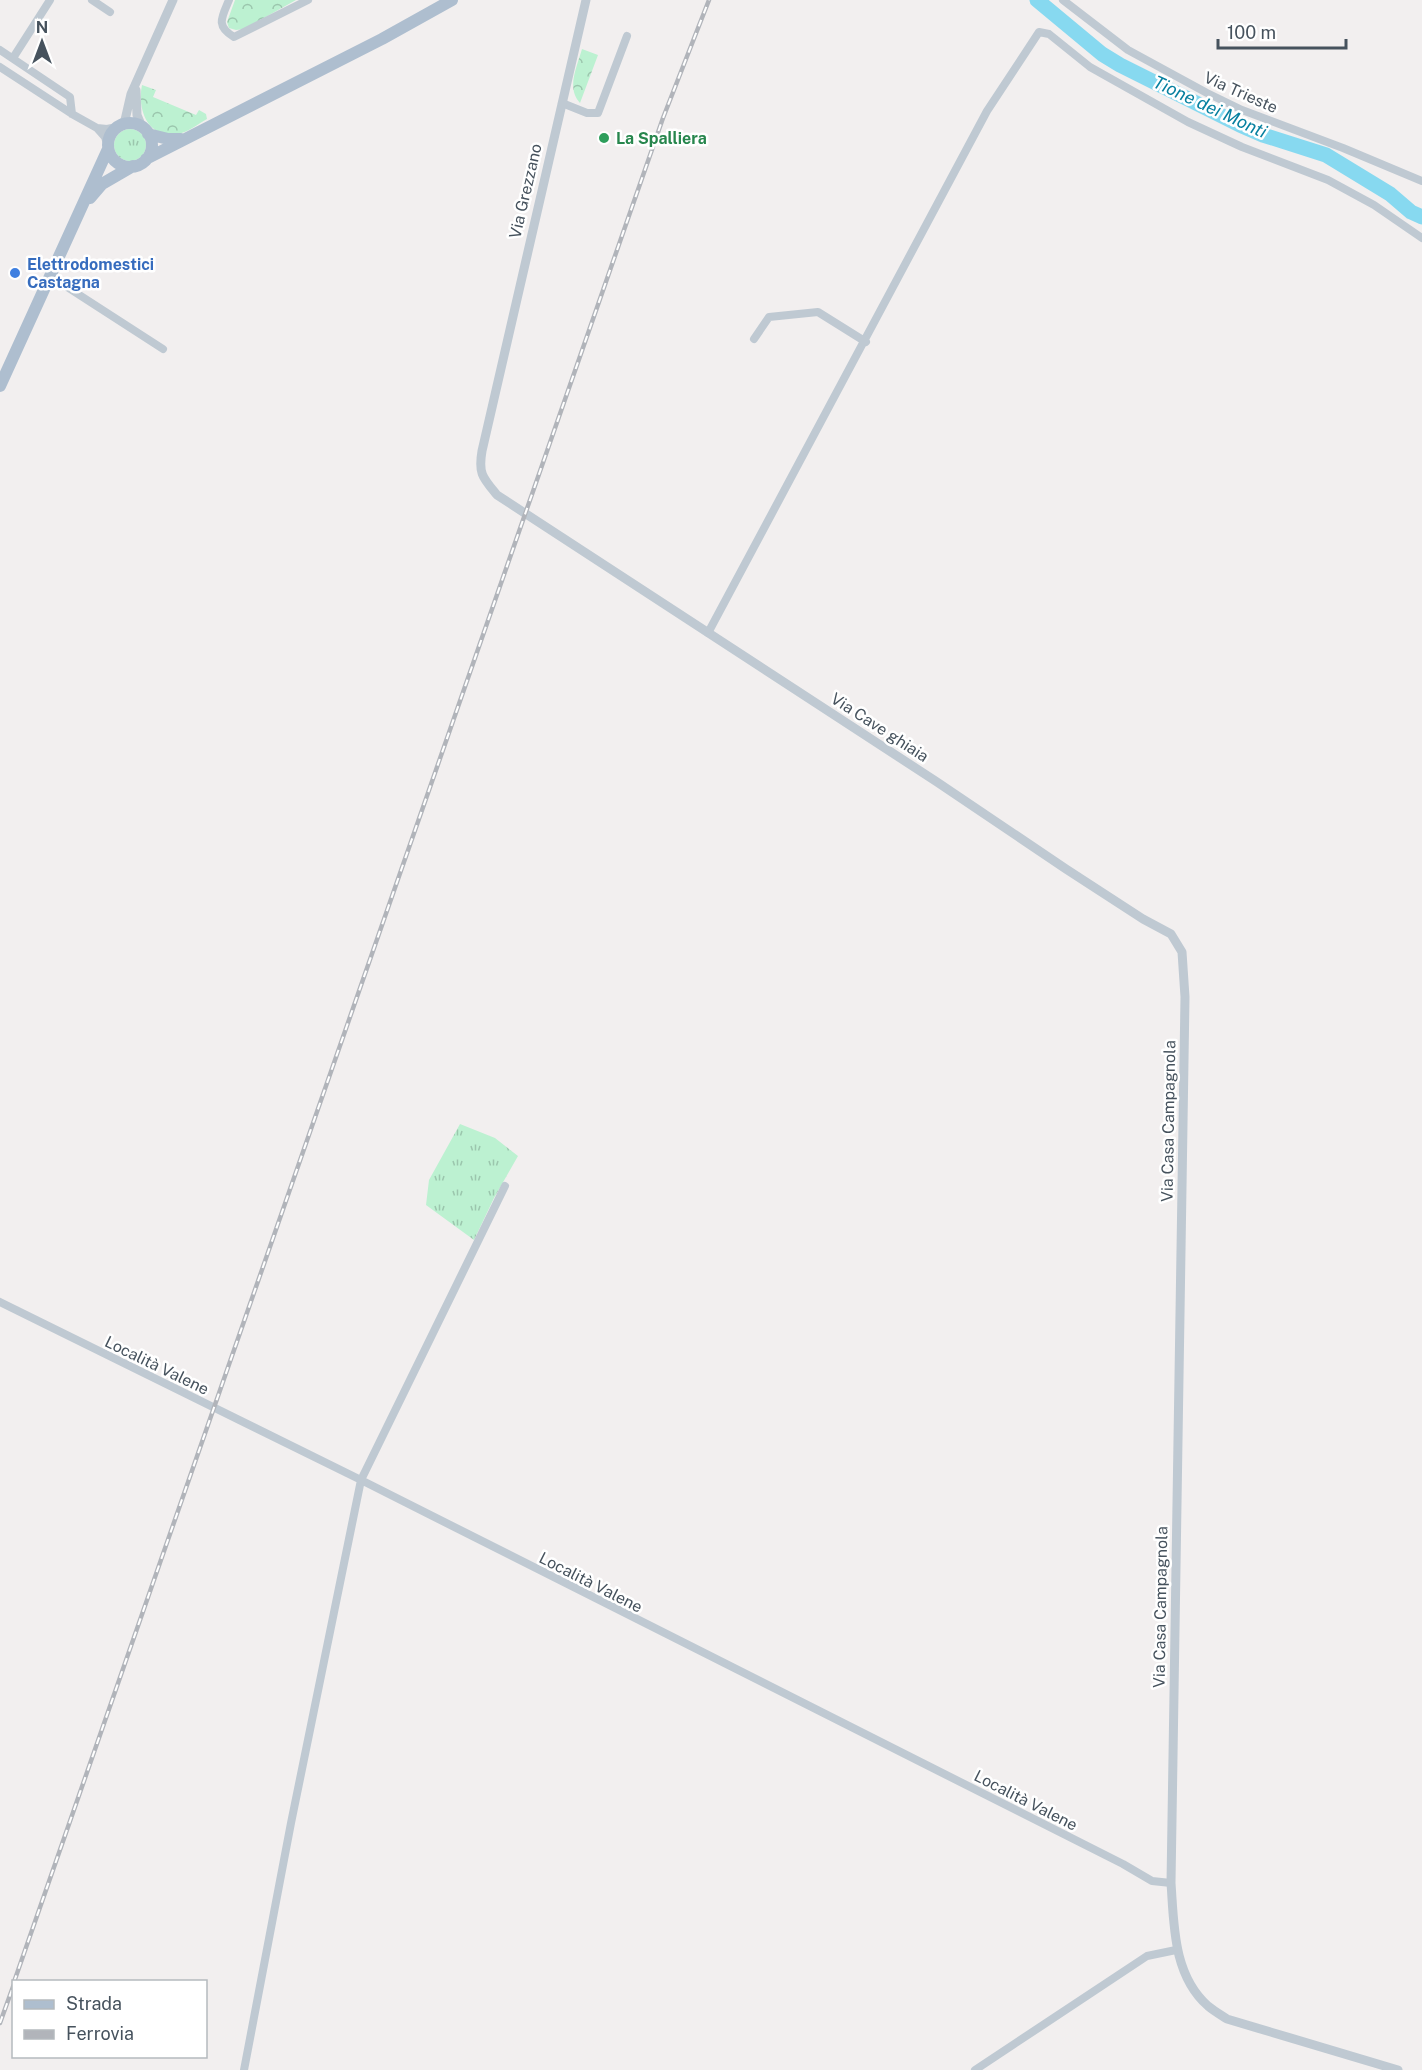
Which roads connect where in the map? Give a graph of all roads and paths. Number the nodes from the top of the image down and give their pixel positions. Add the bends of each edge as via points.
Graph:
1 (50, 0) edge
2 (92, 0) edge
3 (173, 0) edge
4 (230, 0) edge
5 (308, 0) edge
6 (452, 0) edge
7 (586, 0) edge
8 (1063, 0) edge
9 (110, 12) dead end
10 (627, 36) dead end
11 (0, 50) edge
12 (13, 58) junction
13 (0, 67) edge
14 (136, 85) junction
15 (562, 103) junction
16 (72, 114) junction
17 (119, 126) junction
18 (97, 128) junction
19 (145, 130) junction
20 (188, 137) junction
21 (108, 148) junction
22 (146, 159) junction
23 (133, 166) junction
24 (1422, 181) edge
25 (83, 205) junction
26 (1422, 238) edge
27 (50, 276) junction
28 (754, 339) dead end
29 (866, 342) junction
30 (163, 350) dead end
31 (0, 386) edge
32 (517, 508) joint
33 (708, 633) junction
34 (1185, 997) joint
35 (505, 1186) dead end
36 (0, 1302) edge
37 (361, 1480) junction
38 (1171, 1883) junction
39 (1176, 1950) junction
40 (244, 2070) edge
41 (975, 2070) edge
42 (1398, 2070) edge

1 - 12 street
2 - 9 street
3 - 14 street
4 - 5 street via 222,26 234,37
6 - 20 main road
7 - 15 street, Via Grezzano
8 - 24 street, Via Trieste via 1128,50 1207,93
10 - 15 street via 598,113
11 - 12 street
12 - 16 street via 70,97
13 - 16 street
14 - 17 street via 125,120
14 - 19 street via 136,105
15 - 32 street, Via Grezzano via 481,458 482,477 497,495
16 - 18 street
17 - 18 street
17 - 19 main road via 129,123
17 - 21 main road via 110,134
18 - 21 street
19 - 20 main road via 168,139
19 - 22 main road via 151,146
20 - 22 main road
21 - 23 main road via 120,164
21 - 25 main road
22 - 23 main road
23 - 25 main road via 102,184
25 - 27 main road
26 - 29 street via 1328,180 1188,122 1090,67 1049,34 1039,33 987,111
27 - 30 street
27 - 31 main road
28 - 29 street via 769,317 818,312
29 - 33 street
32 - 33 street, Via Cave ghiaia
33 - 34 street, Via Cave ghiaia via 1171,934 1182,952
34 - 38 street, Via Casa Campagnola
35 - 37 street
36 - 37 street, Località Valene
37 - 38 street, Località Valene via 1152,1881
37 - 40 street
38 - 39 street, Via Casa Campagnola
39 - 41 street via 1148,1956
39 - 42 street, Via Casa Campagnola via 1192,1988 1227,2019

